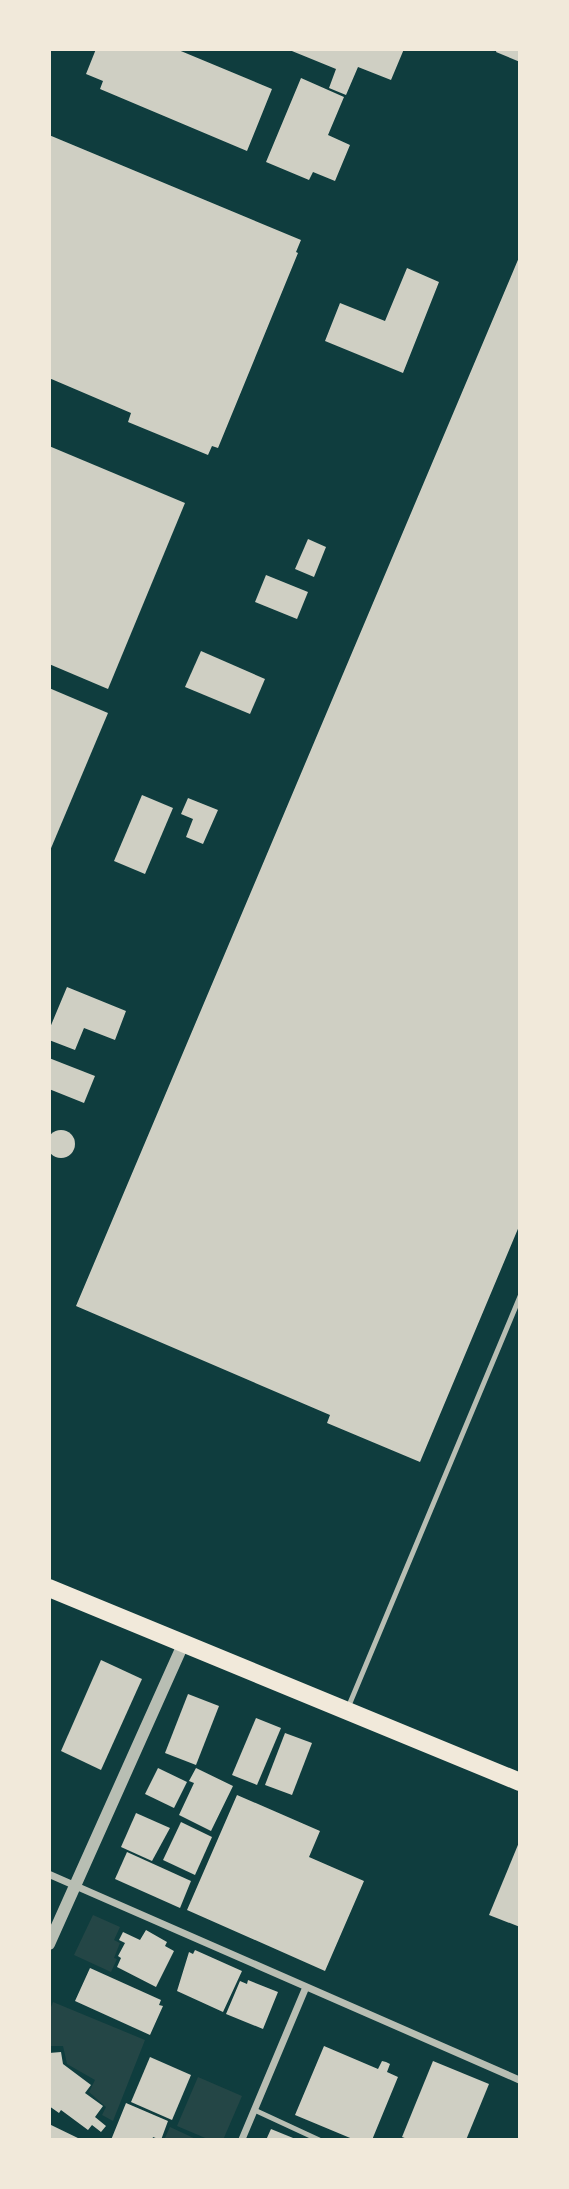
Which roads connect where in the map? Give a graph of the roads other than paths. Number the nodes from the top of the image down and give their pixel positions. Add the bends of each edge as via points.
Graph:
1 (520, 1295) edge
2 (49, 1588) edge
3 (183, 1644) junction
4 (346, 1712) junction
5 (520, 1782) edge
6 (49, 1874) edge
7 (74, 1884) junction
8 (49, 1944) edge
9 (305, 1987) junction
10 (520, 2080) edge
11 (255, 2110) junction
12 (241, 2140) edge
13 (320, 2140) edge

1 - 4 lane
2 - 3 main road
3 - 4 main road
3 - 7 street
4 - 5 main road
6 - 7 street
7 - 8 street
7 - 9 street
9 - 10 street
9 - 11 street
11 - 12 street
11 - 13 lane

